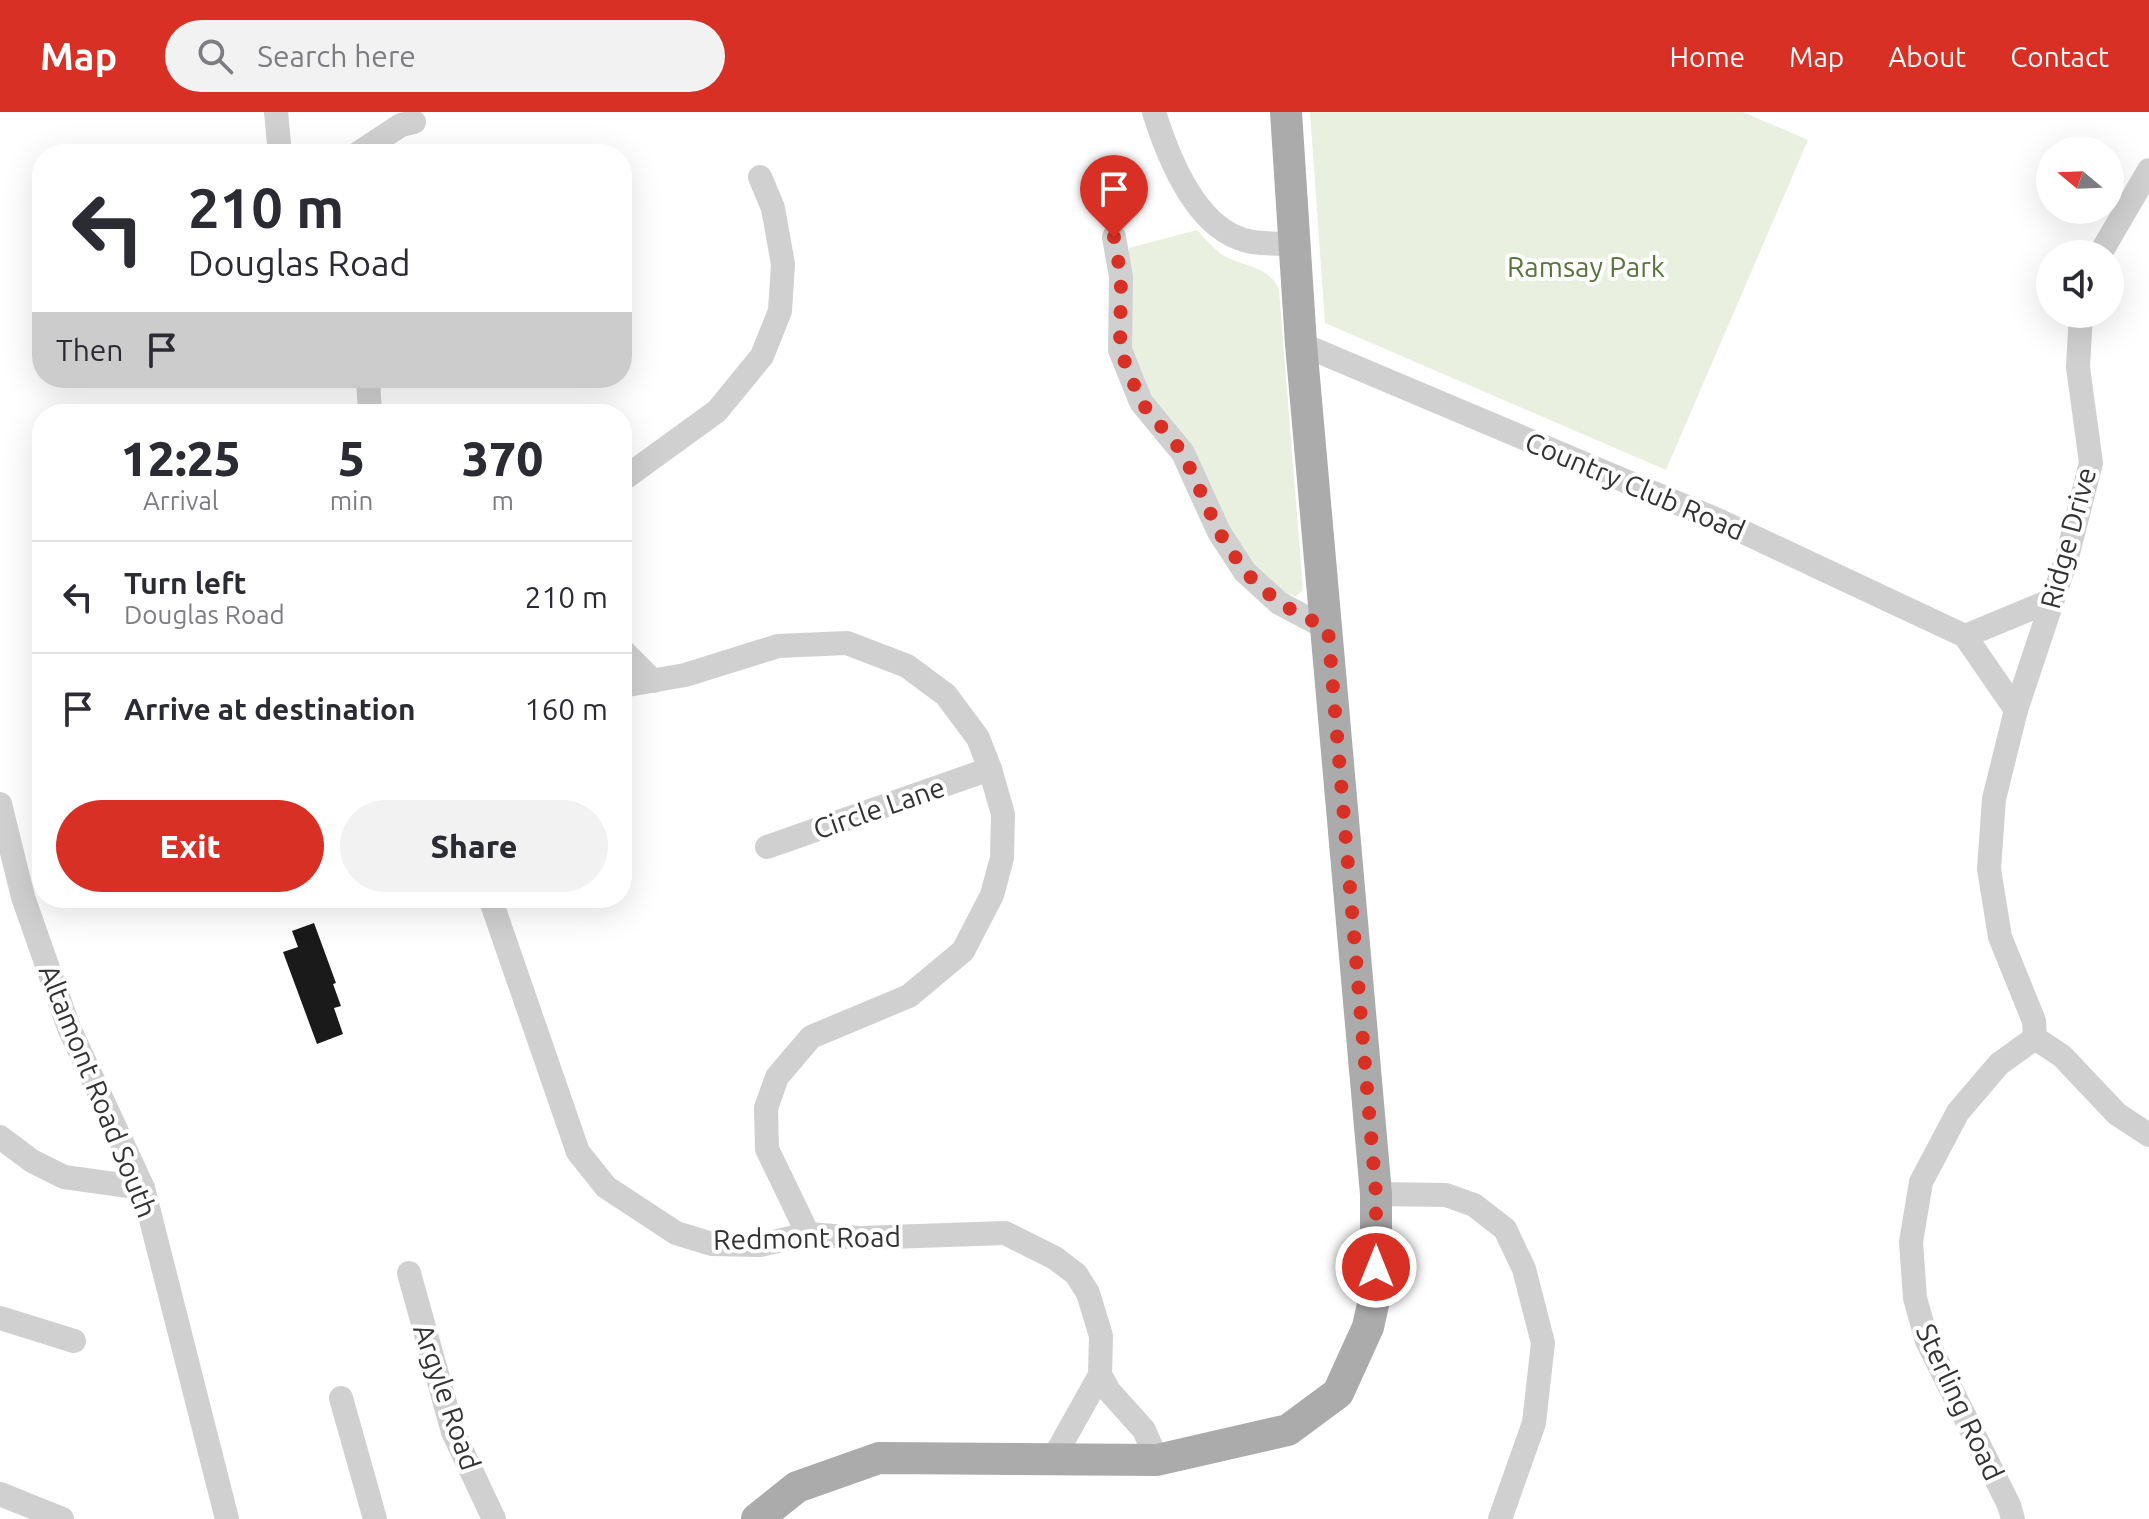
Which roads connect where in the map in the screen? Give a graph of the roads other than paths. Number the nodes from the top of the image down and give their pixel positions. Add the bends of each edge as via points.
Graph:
1 (276, 112) edge
2 (1154, 112) edge
3 (1286, 112) edge
4 (414, 122) dead end
5 (279, 144) edge
6 (372, 144) edge
7 (2149, 170) edge
8 (760, 177) dead end
9 (1114, 237) dead end
10 (2108, 240) edge
11 (1294, 244) junction
12 (2080, 328) edge
13 (1301, 344) junction
14 (632, 473) edge
15 (2052, 600) junction
16 (1328, 629) junction
17 (1965, 636) junction
18 (632, 660) edge
19 (653, 681) junction
20 (632, 684) edge
21 (2016, 710) junction
22 (990, 769) junction
23 (0, 804) edge
24 (767, 847) dead end
25 (493, 908) edge
26 (2035, 1038) junction
27 (2149, 1135) edge
28 (0, 1137) edge
29 (143, 1188) junction
30 (1376, 1194) junction
31 (808, 1234) junction
32 (409, 1273) dead end
33 (0, 1318) edge
34 (74, 1341) dead end
35 (1100, 1375) junction
36 (341, 1398) dead end
37 (1053, 1459) junction
38 (1157, 1460) junction
39 (0, 1494) edge
40 (62, 1519) edge
41 (227, 1519) edge
42 (375, 1519) edge
43 (494, 1519) edge
44 (757, 1519) edge
45 (1500, 1519) edge
46 (2013, 1519) edge

1 - 5 street
2 - 11 street via 1163,142 1198,208 1221,231 1246,241
3 - 11 main road
4 - 6 street
7 - 10 street
8 - 14 street via 773,208 783,264 780,311 762,356 717,411
9 - 16 street via 1121,277 1120,350 1141,402 1183,453 1219,532 1245,572 1279,603
11 - 13 main road
12 - 15 street, Ridge Drive via 2078,367 2091,463
13 - 16 main road
13 - 17 street, Country Club Road via 1720,521
15 - 17 street
15 - 21 street, Ridge Drive
16 - 30 main road
17 - 21 street
18 - 19 street
19 - 20 street
19 - 22 street via 778,646 847,643 907,666 946,695 978,738
21 - 26 street, Ridge Drive via 1994,799 1989,869 2000,937 2034,1021
22 - 24 street, Circle Lane
22 - 31 street via 1003,814 1002,858 992,895 963,951 909,996 811,1037 777,1077 766,1108 767,1149
23 - 29 street, Altamont Road South via 23,897 69,1028
25 - 31 street, Redmont Road via 578,1152 606,1187 676,1233 712,1244 760,1245
26 - 27 street via 2062,1056 2117,1114
26 - 46 street, Sterling Road via 1999,1064 1958,1112 1921,1182 1911,1242 1915,1298 1927,1341
28 - 29 street via 64,1177
29 - 41 street, Altamont Road South
30 - 38 main road via 1376,1291 1368,1327 1338,1393 1288,1430
30 - 45 street via 1446,1195 1474,1205 1505,1229 1524,1269 1543,1343 1534,1423
31 - 35 street, Redmont Road via 860,1238 1005,1233 1076,1274 1088,1293 1101,1336
32 - 43 street, Argyle Road via 453,1432
33 - 34 street
35 - 37 street, Redmont Road
35 - 38 street via 1144,1430
36 - 42 street
37 - 38 main road
37 - 44 main road via 879,1458 797,1487
39 - 40 street

